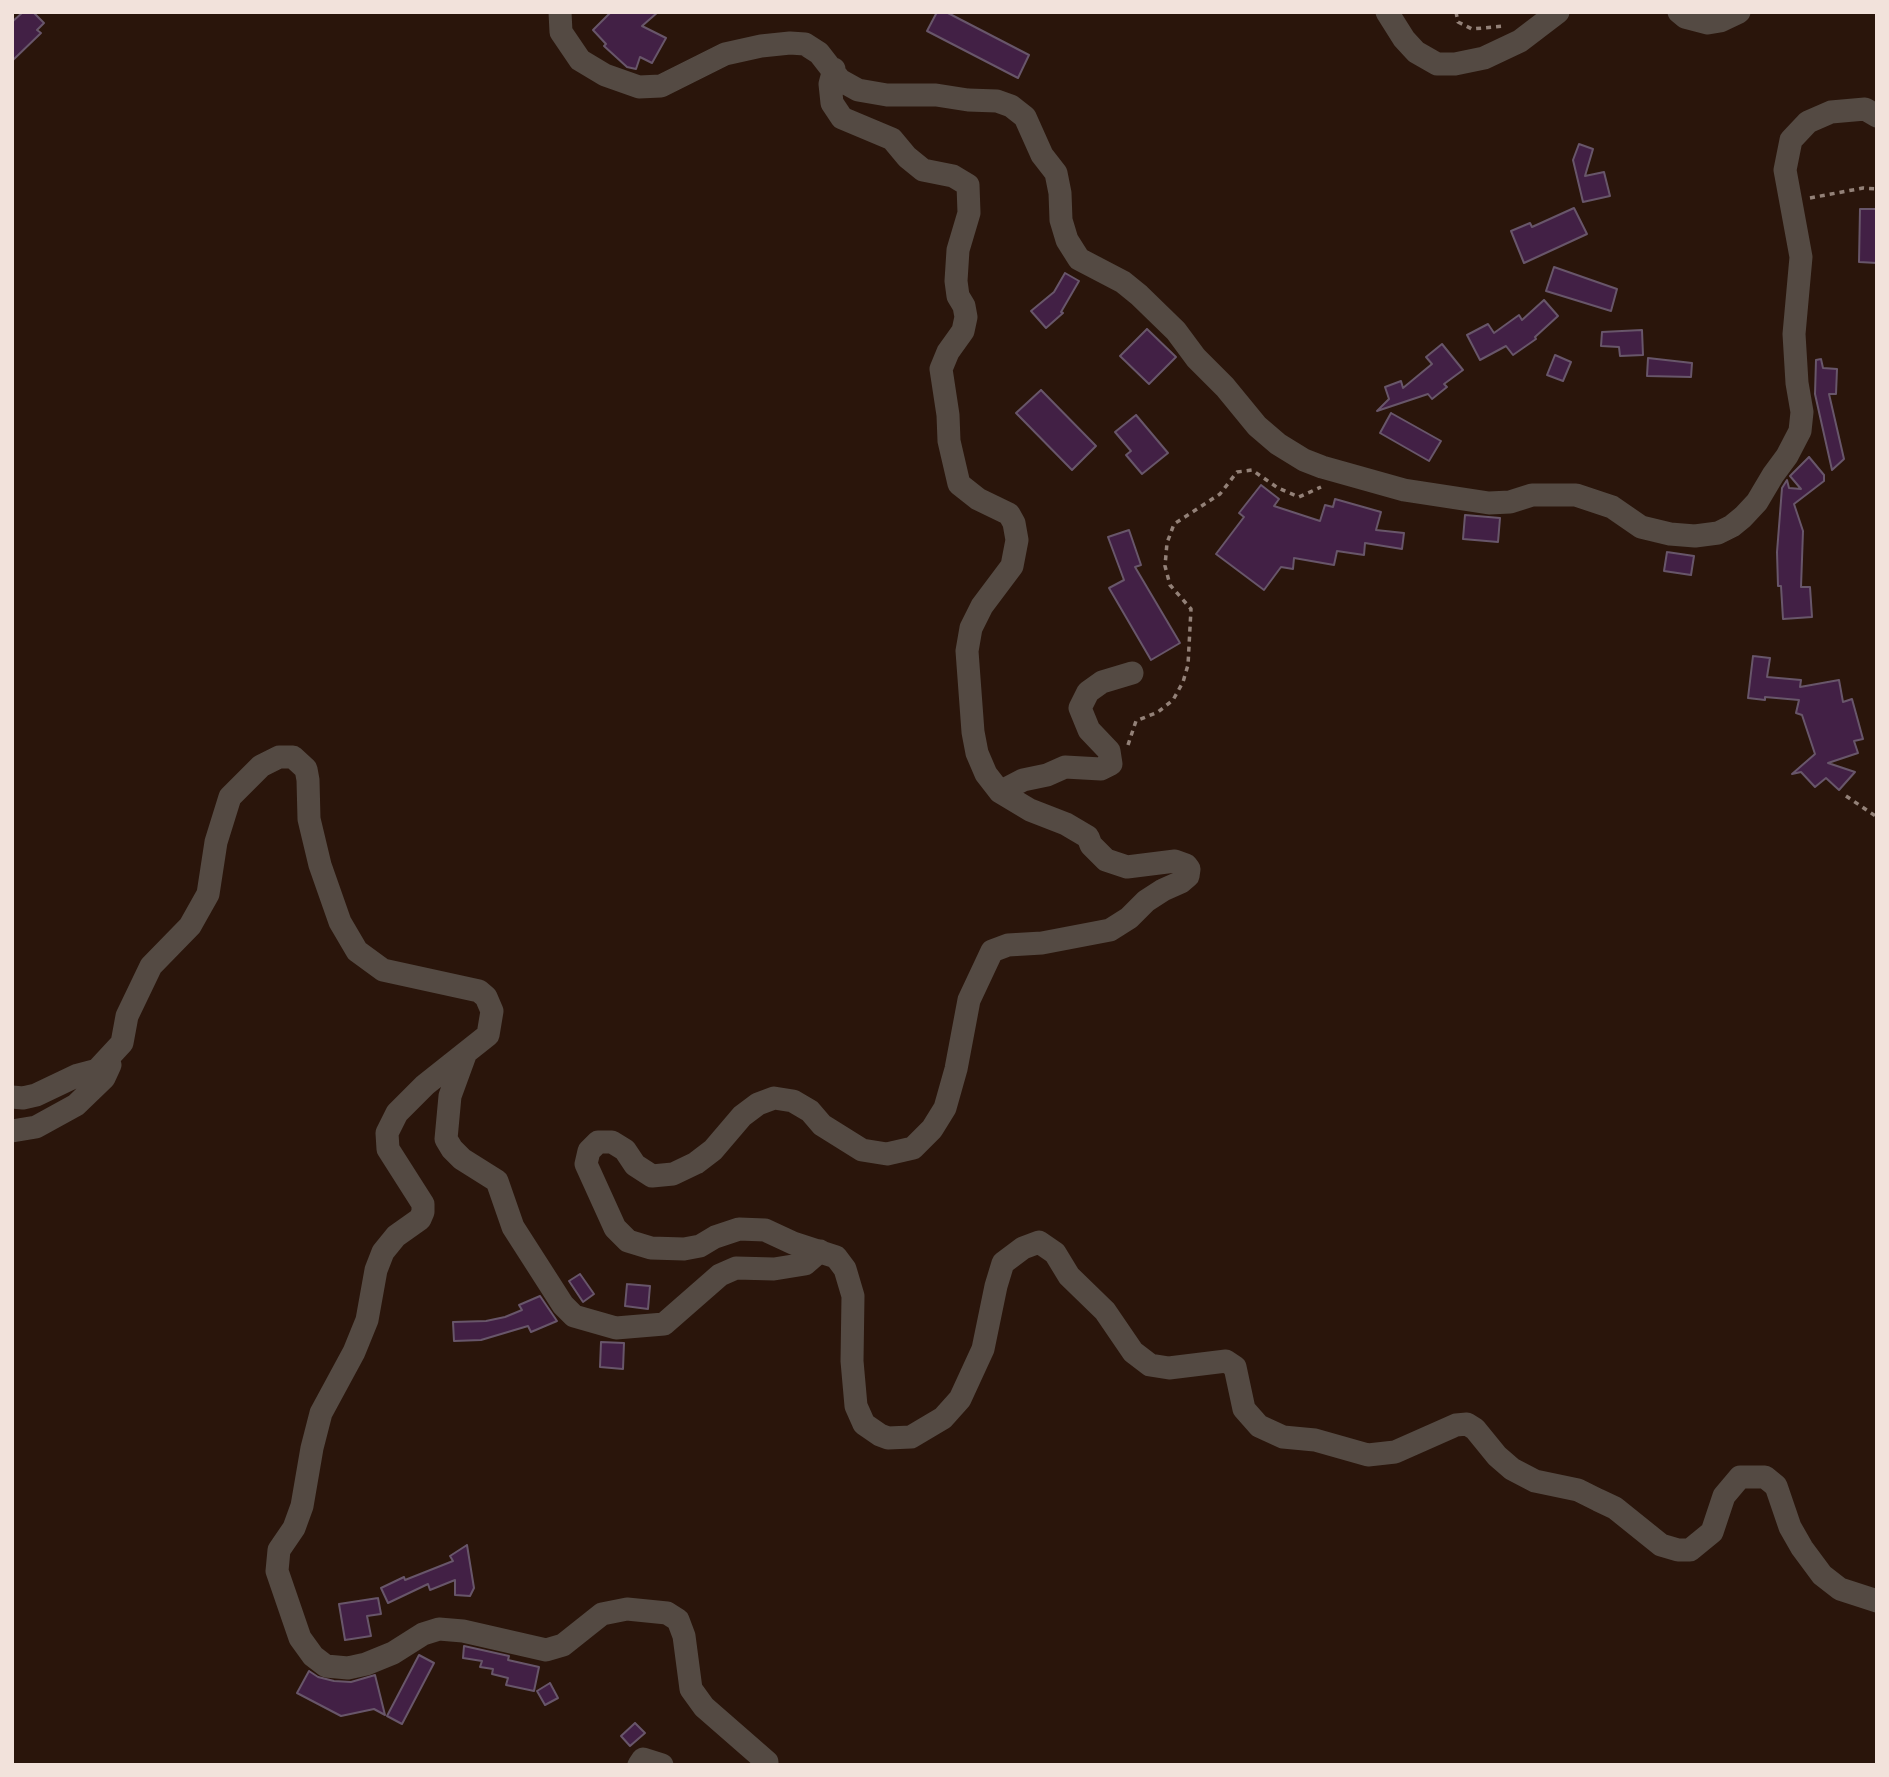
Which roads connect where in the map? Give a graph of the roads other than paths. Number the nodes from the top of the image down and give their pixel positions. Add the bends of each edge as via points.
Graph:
1 (560, 12) edge
2 (1387, 12) edge
3 (1558, 12) edge
4 (1679, 12) edge
5 (1739, 12) edge
6 (834, 69) junction
7 (1877, 116) edge
8 (1132, 673) dead end
9 (1000, 792) junction
10 (111, 1055) junction
11 (466, 1055) junction
12 (12, 1097) edge
13 (12, 1131) edge
14 (820, 1251) junction
15 (1877, 1601) edge
16 (639, 1765) edge
17 (662, 1765) edge
18 (767, 1765) edge

1 - 6 street via 561,32 580,60 639,87 661,86 725,54 790,43 806,44
2 - 3 street via 1416,52 1437,64 1484,58 1520,41
4 - 5 street via 1708,23
6 - 7 street via 840,80 858,90 997,100 1025,117 1042,155 1056,173 1061,220 1079,259 1139,295 1257,426 1304,460 1404,490 1489,503 1532,495 1576,495 1612,507 1641,527 1695,536 1732,526 1757,502 1800,431 1794,334 1801,257 1785,170 1791,139 1808,122 1831,112 1865,109
6 - 9 street via 832,103 842,118 892,139 923,170 953,176 968,185 969,213 958,250 956,281 966,317 941,369 958,484 1009,514 1017,540 1012,566 982,606 967,651 977,753
8 - 9 street via 1087,692 1080,708 1088,730 1109,751 1111,764 1101,769 1065,767
9 - 14 street via 1088,837 1106,860 1127,867 1175,861 1186,864 1188,876 1110,930 992,951 969,1000 945,1108 913,1148 887,1154 862,1150 822,1125 810,1111 793,1101 774,1098 742,1116 696,1163 673,1174 652,1176 611,1142 598,1142 590,1151 586,1164 615,1228 628,1241 651,1248 684,1249 751,1228
10 - 11 street via 122,1043 127,1016 151,966 190,926 208,894 216,842 230,797 261,766 279,757 293,757 306,769 313,841 340,922 358,951 383,970 479,991 486,997 492,1011 488,1035
10 - 12 street via 97,1070 37,1095
10 - 13 street via 104,1078 76,1105 36,1127
11 - 14 street via 450,1096 446,1139 462,1159 497,1181 513,1227 574,1316 616,1328 664,1324 720,1275 736,1268 805,1264
11 - 18 street via 425,1085 397,1113 387,1133 388,1149 423,1204 423,1212 383,1252 367,1320 321,1413 302,1506 279,1550 277,1571 300,1638 326,1666 348,1668 393,1653 439,1629 547,1650 563,1645 602,1614 619,1609 667,1613 678,1620 684,1636 691,1689 704,1707
14 - 15 street via 836,1257 845,1269 853,1296 856,1406 864,1424 880,1436 911,1437 943,1418 960,1399 983,1349 1003,1263 1039,1242 1055,1253 1069,1276 1105,1311 1133,1352 1150,1365 1169,1368 1226,1361 1235,1367 1244,1409 1259,1426 1283,1437 1315,1440 1368,1455 1395,1452 1467,1424 1512,1469 1535,1481 1578,1490 1615,1508 1661,1545 1678,1550 1690,1550 1712,1532 1724,1496 1740,1477 1765,1477 1776,1486 1790,1527 1822,1576 1840,1589
16 - 17 street via 643,1759

